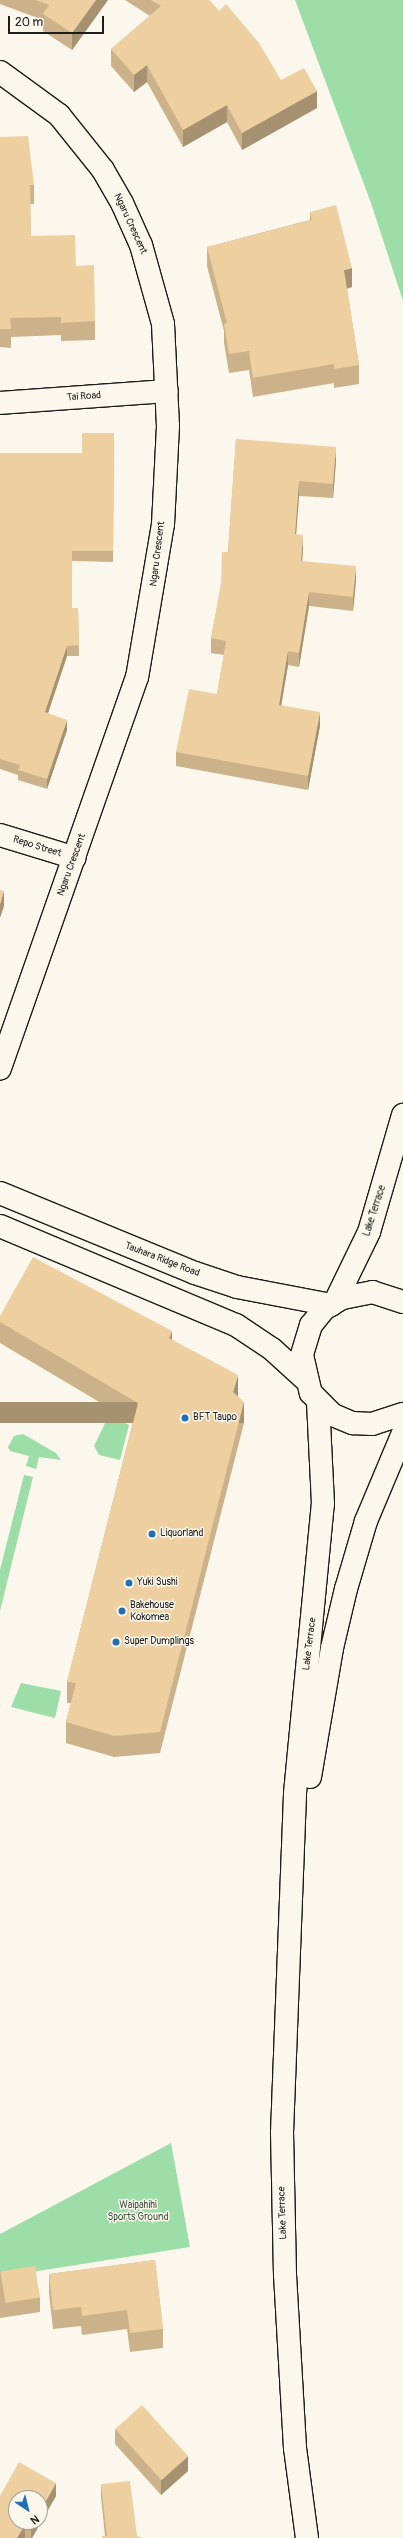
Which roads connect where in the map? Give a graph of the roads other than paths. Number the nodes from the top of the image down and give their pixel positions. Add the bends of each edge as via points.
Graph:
1 (0, 72) edge
2 (167, 391) junction
3 (0, 403) edge
4 (0, 835) edge
5 (75, 858) junction
6 (0, 1069) edge
7 (403, 1115) edge
8 (0, 1193) edge
9 (0, 1226) edge
10 (403, 1302) edge
11 (333, 1303) junction
12 (305, 1379) junction
13 (318, 1401) junction
14 (403, 1414) edge
15 (403, 1433) edge
16 (293, 1887) junction
17 (307, 2538) edge

1 - 2 main road, Ngaru Crescent via 59,114 103,170 122,203 141,245 155,287 163,329
2 - 3 main road, Tai Road
2 - 5 main road, Ngaru Crescent via 163,524 147,634 126,713
4 - 5 main road, Repo Street
5 - 6 main road, Ngaru Crescent
7 - 11 main road, Lake Terrace via 369,1232
8 - 11 main road, Tauhara Ridge Road via 195,1273 237,1286
9 - 12 main road via 224,1320 272,1349
10 - 11 main road via 373,1292
11 - 12 main road via 317,1317 305,1336 302,1355
12 - 13 main road
13 - 14 main road via 333,1415 360,1424 382,1423
13 - 16 main road, Lake Terrace via 324,1504 296,1786
15 - 16 main road, Lake Terrace via 366,1521 332,1648
16 - 17 main road, Lake Terrace via 284,2037 282,2183 295,2448

